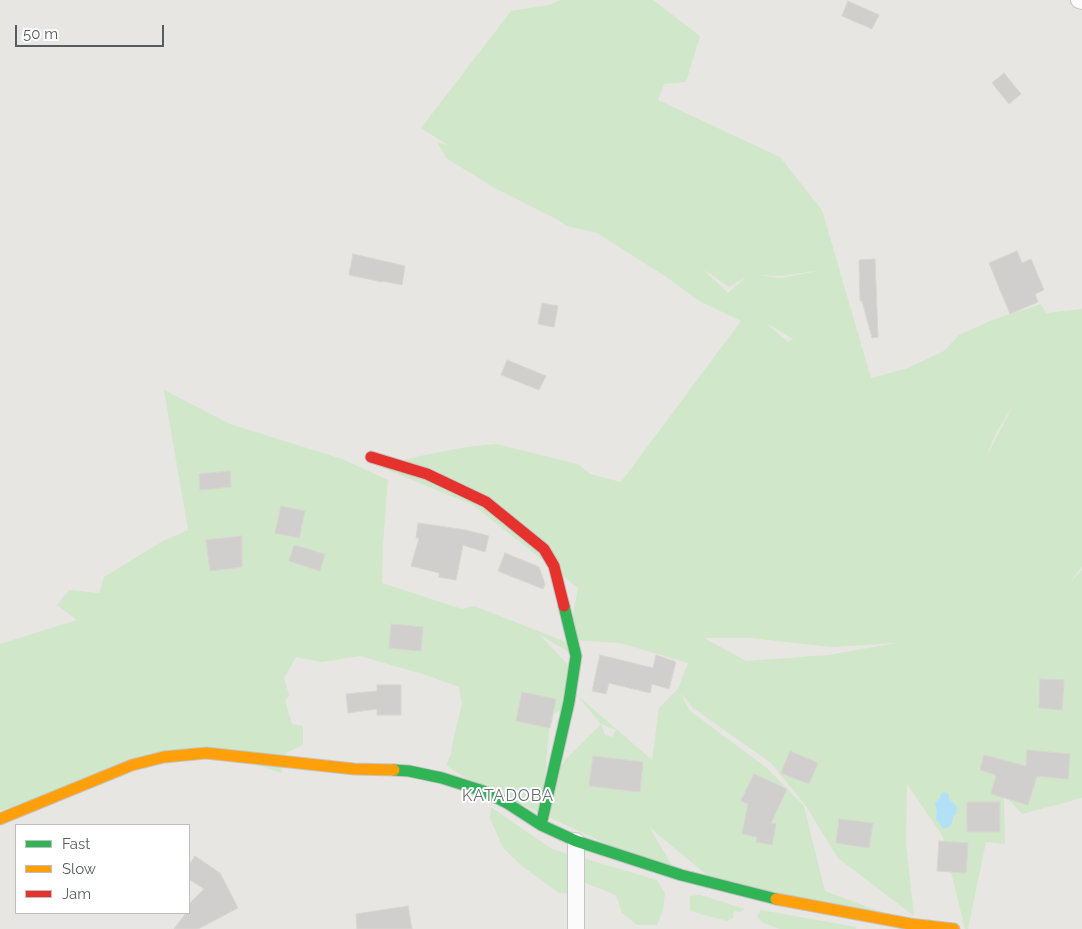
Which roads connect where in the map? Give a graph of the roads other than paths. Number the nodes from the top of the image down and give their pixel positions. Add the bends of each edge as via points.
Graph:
1 (371, 457) dead end
2 (0, 819) edge
3 (541, 825) junction
4 (576, 841) junction
5 (576, 929) edge
6 (954, 929) edge

1 - 3 street via 427,474 486,502 544,549 554,566 576,656
2 - 3 street via 132,765 164,757 206,753 354,769 418,772 483,791
3 - 4 street
4 - 5 street
4 - 6 street via 681,875 781,900

